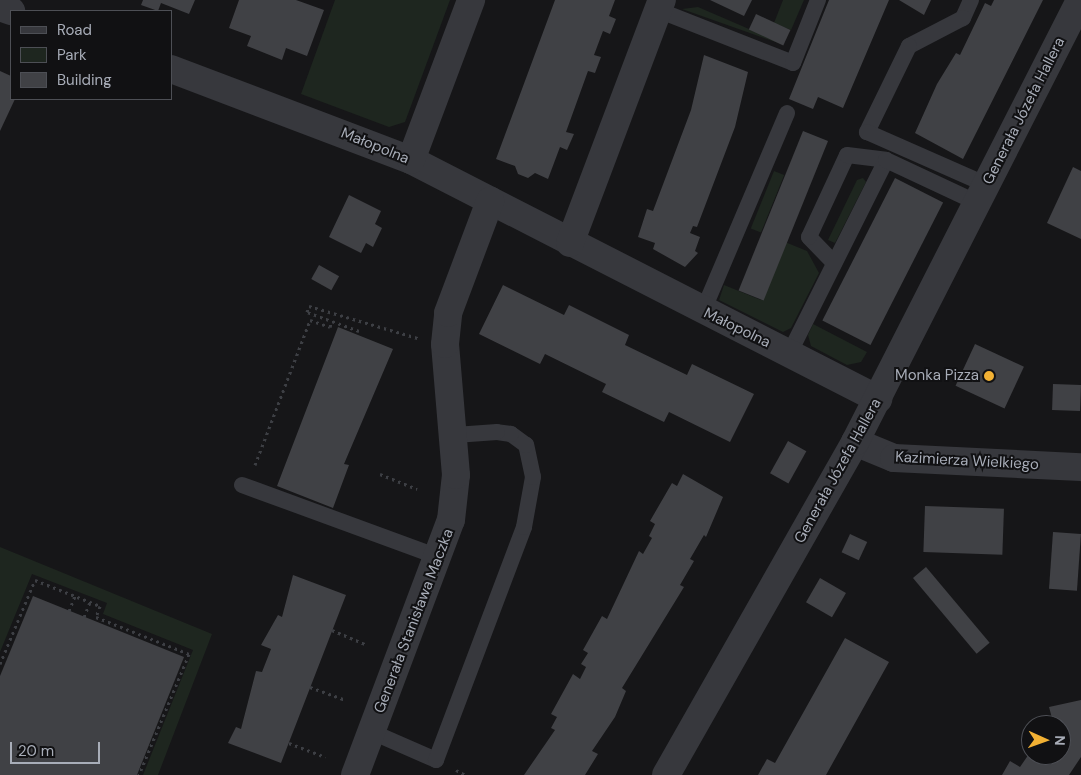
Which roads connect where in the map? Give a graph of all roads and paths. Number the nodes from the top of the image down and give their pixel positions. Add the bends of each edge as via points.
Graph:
1 (471, 0) edge
2 (818, 0) edge
3 (971, 0) edge
4 (1080, 0) edge
5 (660, 5) edge
6 (172, 69) edge
7 (787, 113) dead end
8 (412, 160) junction
9 (886, 160) junction
10 (983, 194) junction
11 (490, 201) junction
12 (570, 243) junction
13 (834, 263) junction
14 (703, 312) junction
15 (332, 321) junction
16 (359, 331) dead end
17 (428, 341) dead end
18 (789, 354) junction
19 (878, 399) junction
20 (455, 435) junction
21 (855, 442) junction
22 (1081, 467) edge
23 (254, 468) dead end
24 (380, 474) dead end
25 (242, 486) dead end
26 (417, 489) dead end
27 (439, 557) junction
28 (75, 596) junction
29 (90, 602) junction
30 (69, 611) dead end
31 (84, 617) dead end
32 (332, 630) dead end
33 (367, 645) dead end
34 (0, 664) edge
35 (310, 686) dead end
36 (346, 700) dead end
37 (372, 732) junction
38 (289, 743) dead end
39 (325, 757) dead end
40 (139, 775) edge
41 (355, 775) edge
42 (666, 775) edge

1 - 8 street
2 - 5 lane via 792,63
3 - 10 lane via 963,18 909,46 867,132
4 - 10 street, Generała Józefa Hallera
5 - 12 street
6 - 8 street, Małopolna
7 - 14 lane
8 - 11 street, Małopolna
9 - 10 lane
9 - 13 lane
9 - 13 lane via 847,155 809,237
10 - 19 street, Generała Józefa Hallera
11 - 12 street, Małopolna
11 - 20 street, Generała Stanisława Maczka via 448,313 445,344
12 - 14 street, Małopolna
13 - 18 lane
14 - 18 street, Małopolna
15 - 16 path
15 - 17 path via 307,312 309,306
15 - 23 path via 330,327 310,320
18 - 19 street, Małopolna
19 - 21 street, Generała Józefa Hallera
20 - 27 street, Generała Stanisława Maczka via 455,497
20 - 37 lane via 504,433 526,445 533,477 524,527 436,760
21 - 22 street, Kazimierza Wielkiego via 894,458
21 - 42 street, Generała Józefa Hallera
24 - 26 path
25 - 27 lane
27 - 37 street, Generała Stanisława Maczka
28 - 29 path
28 - 30 path
28 - 34 path via 35,580
29 - 31 path
29 - 40 path via 100,606 96,617 189,654
32 - 33 path
35 - 36 path
37 - 41 street, Generała Stanisława Maczka
38 - 39 path

